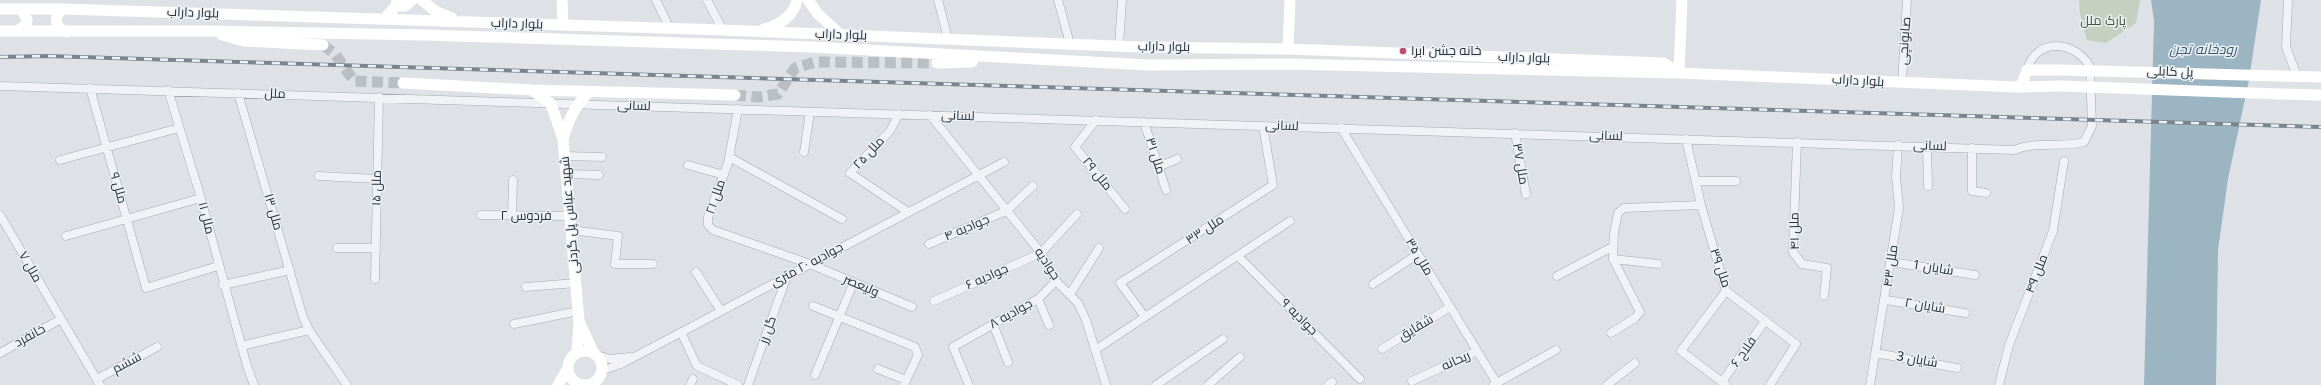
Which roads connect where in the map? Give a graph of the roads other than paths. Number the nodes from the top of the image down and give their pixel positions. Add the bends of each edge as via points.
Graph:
1 (412, 0) edge
2 (422, 0) edge
3 (562, 0) edge
4 (656, 0) edge
5 (707, 0) edge
6 (797, 0) edge
7 (808, 0) edge
8 (938, 0) edge
9 (1058, 0) edge
10 (1122, 0) edge
11 (1290, 0) edge
12 (1682, 0) edge
13 (1907, 0) edge
14 (2288, 0) edge
15 (397, 3) edge
16 (0, 9) edge
17 (17, 9) junction
18 (63, 9) junction
19 (384, 19) junction
20 (462, 22) junction
21 (563, 25) junction
22 (670, 29) junction
23 (723, 30) junction
24 (0, 31) edge
25 (16, 31) junction
26 (206, 31) junction
27 (67, 32) junction
28 (749, 32) junction
29 (841, 35) junction
30 (948, 39) junction
31 (1070, 44) junction
32 (323, 45) tunnel mouth
33 (1096, 45) junction
34 (1119, 46) junction
35 (1139, 47) junction
36 (1288, 48) junction
37 (1018, 58) junction
38 (1094, 62) junction
39 (937, 63) tunnel mouth
40 (1139, 64) junction
41 (2027, 70) junction
42 (1679, 73) junction
43 (2296, 76) junction
44 (2321, 77) edge
45 (403, 83) tunnel mouth
46 (1902, 83) junction
47 (0, 86) edge
48 (2061, 86) joint
49 (2017, 87) junction
50 (90, 88) junction
51 (168, 90) junction
52 (532, 90) junction
53 (589, 92) junction
54 (238, 93) junction
55 (735, 95) tunnel mouth
56 (2321, 95) edge
57 (379, 97) junction
58 (550, 104) junction
59 (577, 104) junction
60 (738, 109) junction
61 (810, 112) junction
62 (898, 114) junction
63 (930, 115) junction
64 (1096, 120) junction
65 (1144, 122) junction
66 (1263, 126) junction
67 (179, 128) junction
68 (1341, 128) junction
69 (1515, 133) junction
70 (563, 139) junction
71 (1686, 139) junction
72 (1797, 142) junction
73 (1898, 145) junction
74 (1927, 146) junction
75 (107, 148) junction
76 (1972, 148) junction
77 (804, 152) dead end
78 (565, 156) junction
79 (602, 157) dead end
80 (729, 158) junction
81 (1177, 159) dead end
82 (60, 160) dead end
83 (2064, 161) dead end
84 (1004, 162) dead end
85 (688, 165) dead end
86 (1158, 167) junction
87 (566, 174) junction
88 (599, 175) dead end
89 (724, 175) junction
90 (978, 175) junction
91 (319, 176) dead end
92 (377, 179) junction
93 (513, 180) dead end
94 (1696, 181) junction
95 (1736, 182) dead end
96 (1033, 186) dead end
97 (1928, 186) dead end
98 (1166, 190) dead end
99 (1986, 193) dead end
100 (1526, 194) dead end
101 (201, 198) junction
102 (1701, 205) junction
103 (1125, 209) dead end
104 (1006, 211) junction
105 (908, 212) junction
106 (1077, 214) dead end
107 (0, 215) edge
108 (481, 215) dead end
109 (512, 216) junction
110 (570, 216) junction
111 (126, 219) junction
112 (842, 219) dead end
113 (1290, 221) dead end
114 (571, 230) junction
115 (66, 236) dead end
116 (929, 244) dead end
117 (1612, 247) junction
118 (337, 248) dead end
119 (376, 248) junction
120 (1099, 248) dead end
121 (1041, 253) junction
122 (1418, 254) junction
123 (1238, 256) junction
124 (1613, 259) junction
125 (1891, 262) junction
126 (653, 264) dead end
127 (810, 264) junction
128 (1658, 264) dead end
129 (218, 266) junction
130 (290, 270) junction
131 (696, 272) dead end
132 (1975, 275) dead end
133 (787, 276) junction
134 (1557, 276) dead end
135 (375, 279) dead end
136 (1056, 281) junction
137 (576, 283) junction
138 (853, 284) junction
139 (1373, 284) dead end
140 (223, 285) junction
141 (526, 287) dead end
142 (1726, 291) junction
143 (1070, 294) junction
144 (1824, 296) dead end
145 (1038, 299) junction
146 (1886, 300) junction
147 (934, 301) dead end
148 (813, 306) dead end
149 (912, 307) dead end
150 (1450, 307) junction
151 (721, 311) junction
152 (1965, 313) dead end
153 (578, 316) junction
154 (839, 317) junction
155 (1145, 317) junction
156 (61, 318) junction
157 (1765, 321) junction
158 (514, 324) dead end
159 (994, 324) junction
160 (1049, 325) dead end
161 (309, 330) junction
162 (681, 332) junction
163 (1611, 333) dead end
164 (1224, 339) dead end
165 (241, 346) junction
166 (157, 347) dead end
167 (1382, 349) dead end
168 (1095, 350) junction
169 (1556, 350) dead end
170 (1477, 351) junction
171 (577, 352) junction
172 (0, 353) edge
173 (1876, 353) junction
174 (596, 355) junction
175 (637, 356) junction
176 (1240, 358) dead end
177 (1008, 362) dead end
178 (1635, 363) dead end
179 (1957, 368) dead end
180 (878, 369) dead end
181 (567, 370) junction
182 (815, 375) dead end
183 (602, 377) edge
184 (1360, 380) dead end
185 (1412, 381) dead end
186 (98, 382) edge
187 (905, 383) edge
188 (1496, 384) edge
189 (1724, 384) edge
190 (254, 385) edge
191 (347, 385) edge
192 (558, 385) edge
193 (580, 385) edge
194 (738, 385) edge
195 (748, 385) edge
196 (968, 385) edge
197 (1106, 385) edge
198 (1156, 385) edge
199 (1208, 385) edge
200 (1607, 385) edge
201 (1770, 385) edge
202 (1870, 385) edge
203 (1999, 385) edge

1 - 15 main road via 405,6
2 - 20 main road via 435,11
3 - 21 main road
4 - 22 street
5 - 23 street
6 - 28 main road via 789,16 775,27
7 - 29 main road via 818,14
8 - 30 street
9 - 31 street
10 - 34 street
11 - 36 main road
12 - 42 main road
13 - 46 street, صابونچی
14 - 43 street via 2286,47
15 - 19 main road
16 - 17 main road, بلوار داراب
17 - 18 main road, بلوار داراب
17 - 25 main road via 22,10 27,20 22,30
18 - 19 main road, بلوار داراب
18 - 27 main road via 57,14 56,22 59,29
19 - 20 main road, بلوار داراب
20 - 21 main road, بلوار داراب
21 - 22 main road, بلوار داراب
22 - 23 main road, بلوار داراب
23 - 28 main road, بلوار داراب
24 - 25 main road, بلوار داراب
25 - 27 main road, بلوار داراب
26 - 27 main road, بلوار داراب
26 - 32 main road via 244,41
26 - 37 main road, بلوار داراب via 803,47
28 - 29 main road, بلوار داراب
29 - 30 main road, بلوار داراب
30 - 31 main road, بلوار داراب
31 - 33 main road, بلوار داراب
33 - 34 main road, بلوار داراب
33 - 38 main road
34 - 35 main road, بلوار داراب
35 - 36 main road, بلوار داراب
35 - 40 main road
36 - 42 main road, بلوار داراب via 1663,63
37 - 38 main road, بلوار داراب
37 - 39 main road
38 - 40 main road, بلوار داراب
40 - 42 main road, بلوار داراب via 1286,64
41 - 43 main road, پل کابلی, bridge
41 - 49 main road via 2022,84
41 - 76 street, لسانی via 2034,57 2050,47 2069,47 2078,52 2090,67 2092,126 2084,142 2070,145 2025,145 2014,150
42 - 46 main road, بلوار داراب
43 - 44 main road
45 - 52 main road
46 - 49 main road, بلوار داراب
47 - 50 street, ملل
48 - 49 main road, بلوار داراب
48 - 56 main road, پل کابلی, bridge
50 - 51 street, ملل
50 - 75 street, ملل ۹
51 - 54 street, ملل
51 - 67 street, ملل ۱۱
52 - 53 main road
52 - 58 main road
53 - 55 main road
53 - 59 main road
54 - 57 street, ملل
54 - 130 street, ملل ۱۳
57 - 58 street, ملل
57 - 92 street, ملل ۱۵
58 - 59 street, لسانی
58 - 70 main road, شهید عباس پل گردنی
59 - 60 street, لسانی
59 - 70 main road
60 - 61 street, لسانی
60 - 80 street, ملل ۲۱
61 - 62 street, لسانی
61 - 77 street
62 - 63 street, لسانی
62 - 105 street, ملل ۲۵ via 890,131 850,173
63 - 64 street, لسانی
63 - 90 street, جوادیه
64 - 65 street, لسانی
64 - 103 street, ملل ۲۹ via 1075,147
65 - 66 street, لسانی
65 - 86 street, ملل ۳۱
66 - 68 street, لسانی
66 - 155 street, ملل ۳۳ via 1273,185 1120,283
67 - 75 street
67 - 101 street, ملل ۱۱
68 - 69 street, لسانی
68 - 122 street, ملل ۳۵
69 - 71 street, لسانی
69 - 100 street, ملل ۳۷
70 - 78 main road, شهید عباس پل گردنی
71 - 72 street, لسانی
71 - 94 street, ملل ۳۹
72 - 73 street, لسانی
72 - 144 street, ملل ۴۱ via 1793,252 1802,264 1827,268
73 - 74 street, لسانی
73 - 125 street, ملل ۴۳ via 1896,177 1899,208
74 - 76 street, لسانی
74 - 97 street
75 - 82 street
75 - 111 street, ملل ۹
76 - 99 street via 1972,191
78 - 79 street
78 - 87 main road, شهید عباس پل گردنی
80 - 89 street, ملل ۲۱
80 - 112 street
81 - 86 street
83 - 203 street, ملل ۴۹ via 2054,231 2010,345
84 - 90 street, جوادیه ۲۰ متری
85 - 89 street
86 - 98 street, ملل ۳۱
87 - 88 street
87 - 110 main road, شهید عباس پل گردنی
89 - 127 street, ملل ۲۱ via 708,217 708,225 713,230
90 - 104 street, جوادیه
90 - 105 street, جوادیه ۲۰ متری
91 - 92 street
92 - 119 street, ملل ۱۵
93 - 109 street
94 - 95 street
94 - 102 street, ملل ۳۹
96 - 104 street, جوادیه ۴
101 - 111 street
101 - 129 street, ملل ۱۱
102 - 117 street via 1624,208 1618,213
102 - 142 street, ملل ۳۹
104 - 116 street, جوادیه ۴
104 - 121 street, جوادیه
105 - 127 street, جوادیه ۲۰ متری
106 - 121 street
107 - 156 street, ملل ۷
108 - 109 street, فردوس ۲
109 - 110 street, فردوس ۲
110 - 114 main road, شهید عباس پل گردنی
111 - 115 street
111 - 129 street, ملل ۹ via 146,288
113 - 123 street
114 - 126 street via 618,236 615,264
114 - 137 main road, شهید عباس پل گردنی
117 - 124 street
117 - 134 street
118 - 119 street
119 - 135 street, ملل ۱۵
120 - 143 street
121 - 136 street, جوادیه
121 - 147 street, جوادیه ۶
122 - 139 street
122 - 150 street, ملل ۳۵
123 - 155 street
123 - 184 street, جوادیه ۹
124 - 128 street
124 - 163 street via 1640,312
125 - 132 street, شایان 1
125 - 146 street, ملل ۴۳
127 - 133 street, جوادیه ۲۰ متری
127 - 138 street, ولیعصر
129 - 140 street, ملل ۱۱
130 - 140 street
130 - 161 street, ملل ۱۳
131 - 151 street
133 - 151 street, جوادیه ۲۰ متری
133 - 195 street, گل رز
136 - 143 street, جوادیه
136 - 145 street, جوادیه ۸
137 - 141 street
137 - 153 main road, شهید عباس پل گردنی
138 - 149 street, ولیعصر
138 - 154 street
140 - 165 street, ملل ۱۱
142 - 157 street, ملل ۳۹
142 - 189 street via 1681,351
143 - 168 street, جوادیه via 1078,303
145 - 159 street, جوادیه ۸
145 - 160 street
146 - 152 street, شایان ۲
146 - 173 street, ملل ۴۳
148 - 154 street
150 - 167 street, شقایق
150 - 170 street, ملل ۳۵
151 - 162 street, جوادیه ۲۰ متری
153 - 158 street
153 - 171 main road, شهید عباس پل گردنی
153 - 174 main road
154 - 182 street
154 - 187 street via 915,347 918,355
155 - 168 street
156 - 172 street, خانفرد
156 - 186 street, ملل ۷
157 - 189 street, فلاح ۶
157 - 201 street, ملل ۳۹ via 1796,344
159 - 177 street
159 - 196 street, جوادیه ۸ via 953,347
161 - 165 street
161 - 191 street, ملل ۱۳
162 - 175 street, جوادیه ۲۰ متری
162 - 194 street via 697,366
164 - 198 street
165 - 190 street, ملل ۱۱
166 - 186 street, ششم
168 - 197 street, جوادیه
169 - 188 street
170 - 185 street, ریحانه
170 - 188 street, ملل ۳۵
171 - 174 main road via 589,351
171 - 181 main road via 572,356
173 - 179 street, شایان 3
173 - 202 street, ملل ۴۳
174 - 175 street via 610,359
174 - 183 main road via 602,365
175 - 183 street, جوادیه ۲۰ متری
176 - 199 street
178 - 200 street
180 - 187 street
181 - 192 main road
181 - 193 main road via 574,382
183 - 193 main road via 592,383

